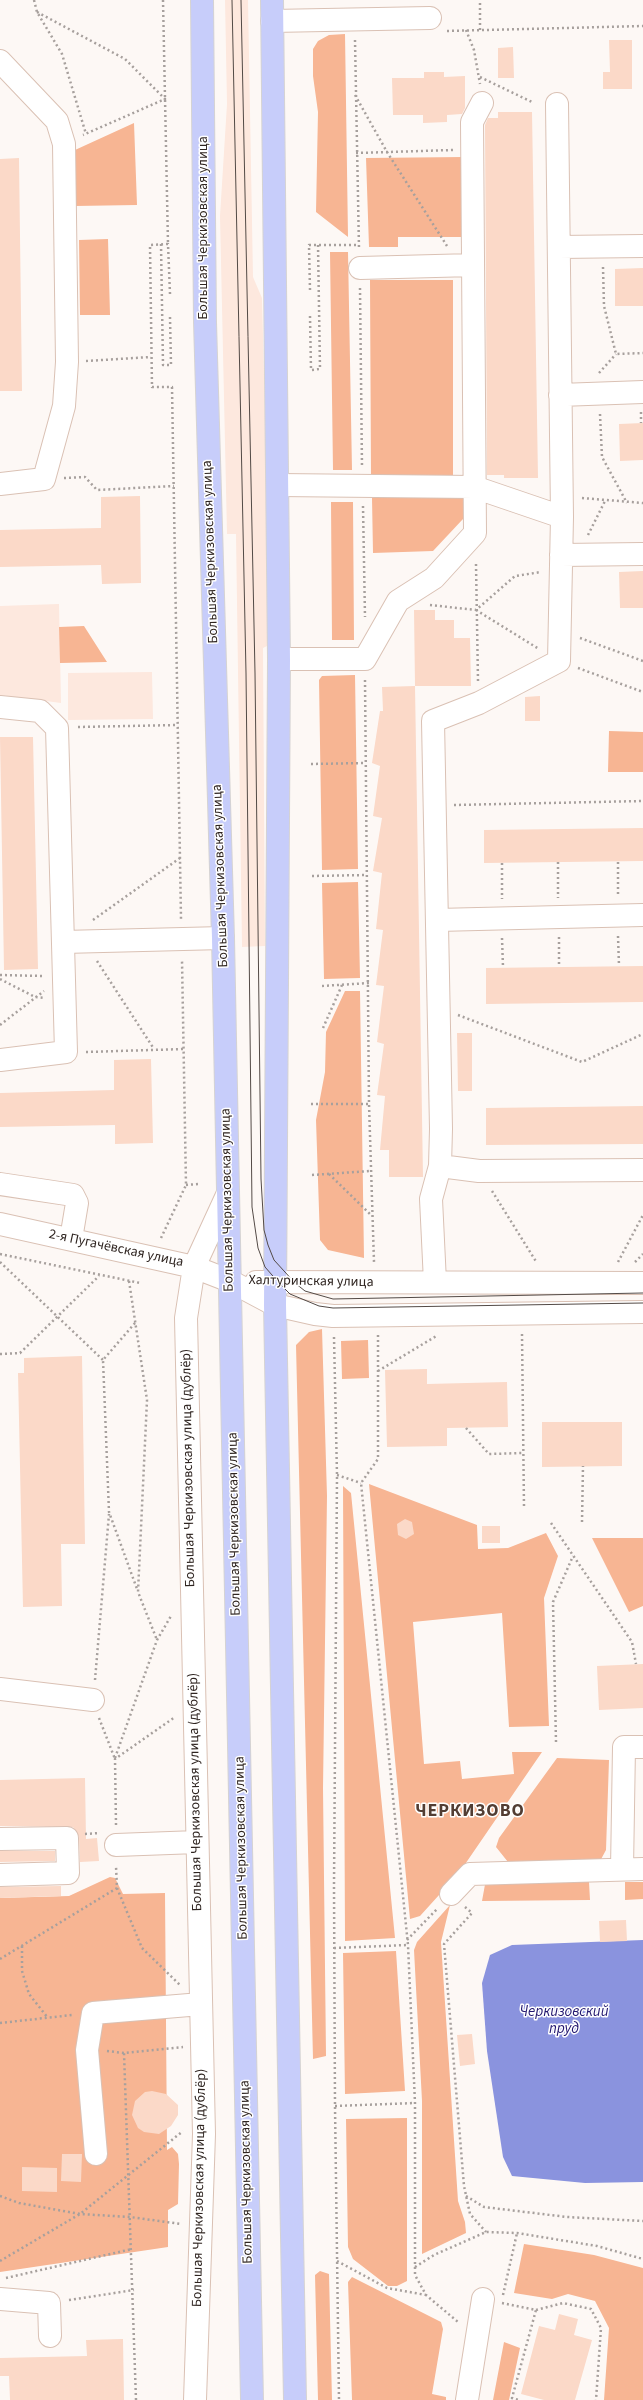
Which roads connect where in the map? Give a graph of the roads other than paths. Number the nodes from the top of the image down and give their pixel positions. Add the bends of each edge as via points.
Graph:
1 (202, 0) edge
2 (272, 10) edge
3 (437, 24) road end
4 (0, 61) edge
5 (482, 103) road end
6 (557, 104) dead end
7 (643, 246) edge
8 (559, 247) junction
9 (466, 265) junction
10 (360, 268) dead end
11 (643, 392) edge
12 (560, 395) junction
13 (0, 484) edge
14 (278, 486) junction
15 (474, 487) junction
16 (561, 507) junction
17 (643, 554) edge
18 (567, 559) junction
19 (279, 659) junction
20 (0, 707) edge
21 (643, 915) edge
22 (437, 920) junction
23 (223, 938) junction
24 (63, 942) junction
25 (0, 1060) edge
26 (440, 1166) junction
27 (643, 1170) edge
28 (0, 1184) edge
29 (228, 1193) junction
30 (0, 1224) edge
31 (71, 1239) junction
32 (194, 1267) junction
33 (230, 1281) junction
34 (435, 1282) junction
35 (643, 1282) edge
36 (275, 1283) junction
37 (275, 1304) junction
38 (643, 1312) edge
39 (0, 1689) edge
40 (93, 1700) road end
41 (643, 1747) edge
42 (0, 1839) edge
43 (197, 1842) junction
44 (116, 1845) dead end
45 (632, 1869) edge
46 (0, 1875) edge
47 (451, 1894) dead end
48 (201, 2004) junction
49 (96, 2154) dead end
50 (0, 2299) edge
51 (492, 2301) road end
52 (50, 2336) dead end
53 (195, 2400) edge
54 (252, 2400) edge
55 (295, 2400) edge
56 (467, 2400) edge

1 - 23 main road, Большая Черкизовская улица via 205,322
2 - 3 street
2 - 14 main road
4 - 13 street via 57,121 64,144 67,362 64,406 44,479
5 - 9 street via 472,122
6 - 8 street
7 - 8 street
8 - 12 street
9 - 10 street
9 - 15 street
11 - 12 street
12 - 16 street
14 - 15 street
14 - 19 main road
15 - 16 street
15 - 19 street via 475,533 434,578 398,601 365,659
16 - 18 street
17 - 18 street
18 - 22 street via 559,661 479,703 433,721
19 - 36 main road
20 - 24 street via 40,711 57,728
21 - 22 street
22 - 26 street
23 - 24 street via 182,939 86,933
23 - 29 main road, Большая Черкизовская улица
24 - 25 street via 66,1052
26 - 27 street via 479,1171
26 - 34 street via 431,1199
28 - 31 street via 74,1195 77,1203
29 - 32 street, Большая Черкизовская улица (дублёр)
29 - 33 main road, Большая Черкизовская улица
30 - 31 street, 2-я Пугачёвская улица
31 - 32 street, 2-я Пугачёвская улица
32 - 33 street, 2-я Пугачёвская улица
32 - 43 street, Большая Черкизовская улица (дублёр) via 186,1318
33 - 36 street, Халтуринская улица
33 - 37 street, Халтуринская улица
33 - 54 main road, Большая Черкизовская улица
34 - 35 street, Халтуринская улица
34 - 36 street, Халтуринская улица
36 - 37 main road
37 - 38 street, Халтуринская улица via 333,1316
37 - 55 main road
39 - 40 street
41 - 45 street via 624,1747
42 - 46 street via 67,1838 68,1873
43 - 44 street
43 - 48 street, Большая Черкизовская улица (дублёр)
45 - 47 street via 470,1874
48 - 49 street via 93,2013 87,2050
48 - 53 street, Большая Черкизовская улица (дублёр) via 204,2134
50 - 52 street via 49,2302
51 - 56 street via 478,2329

